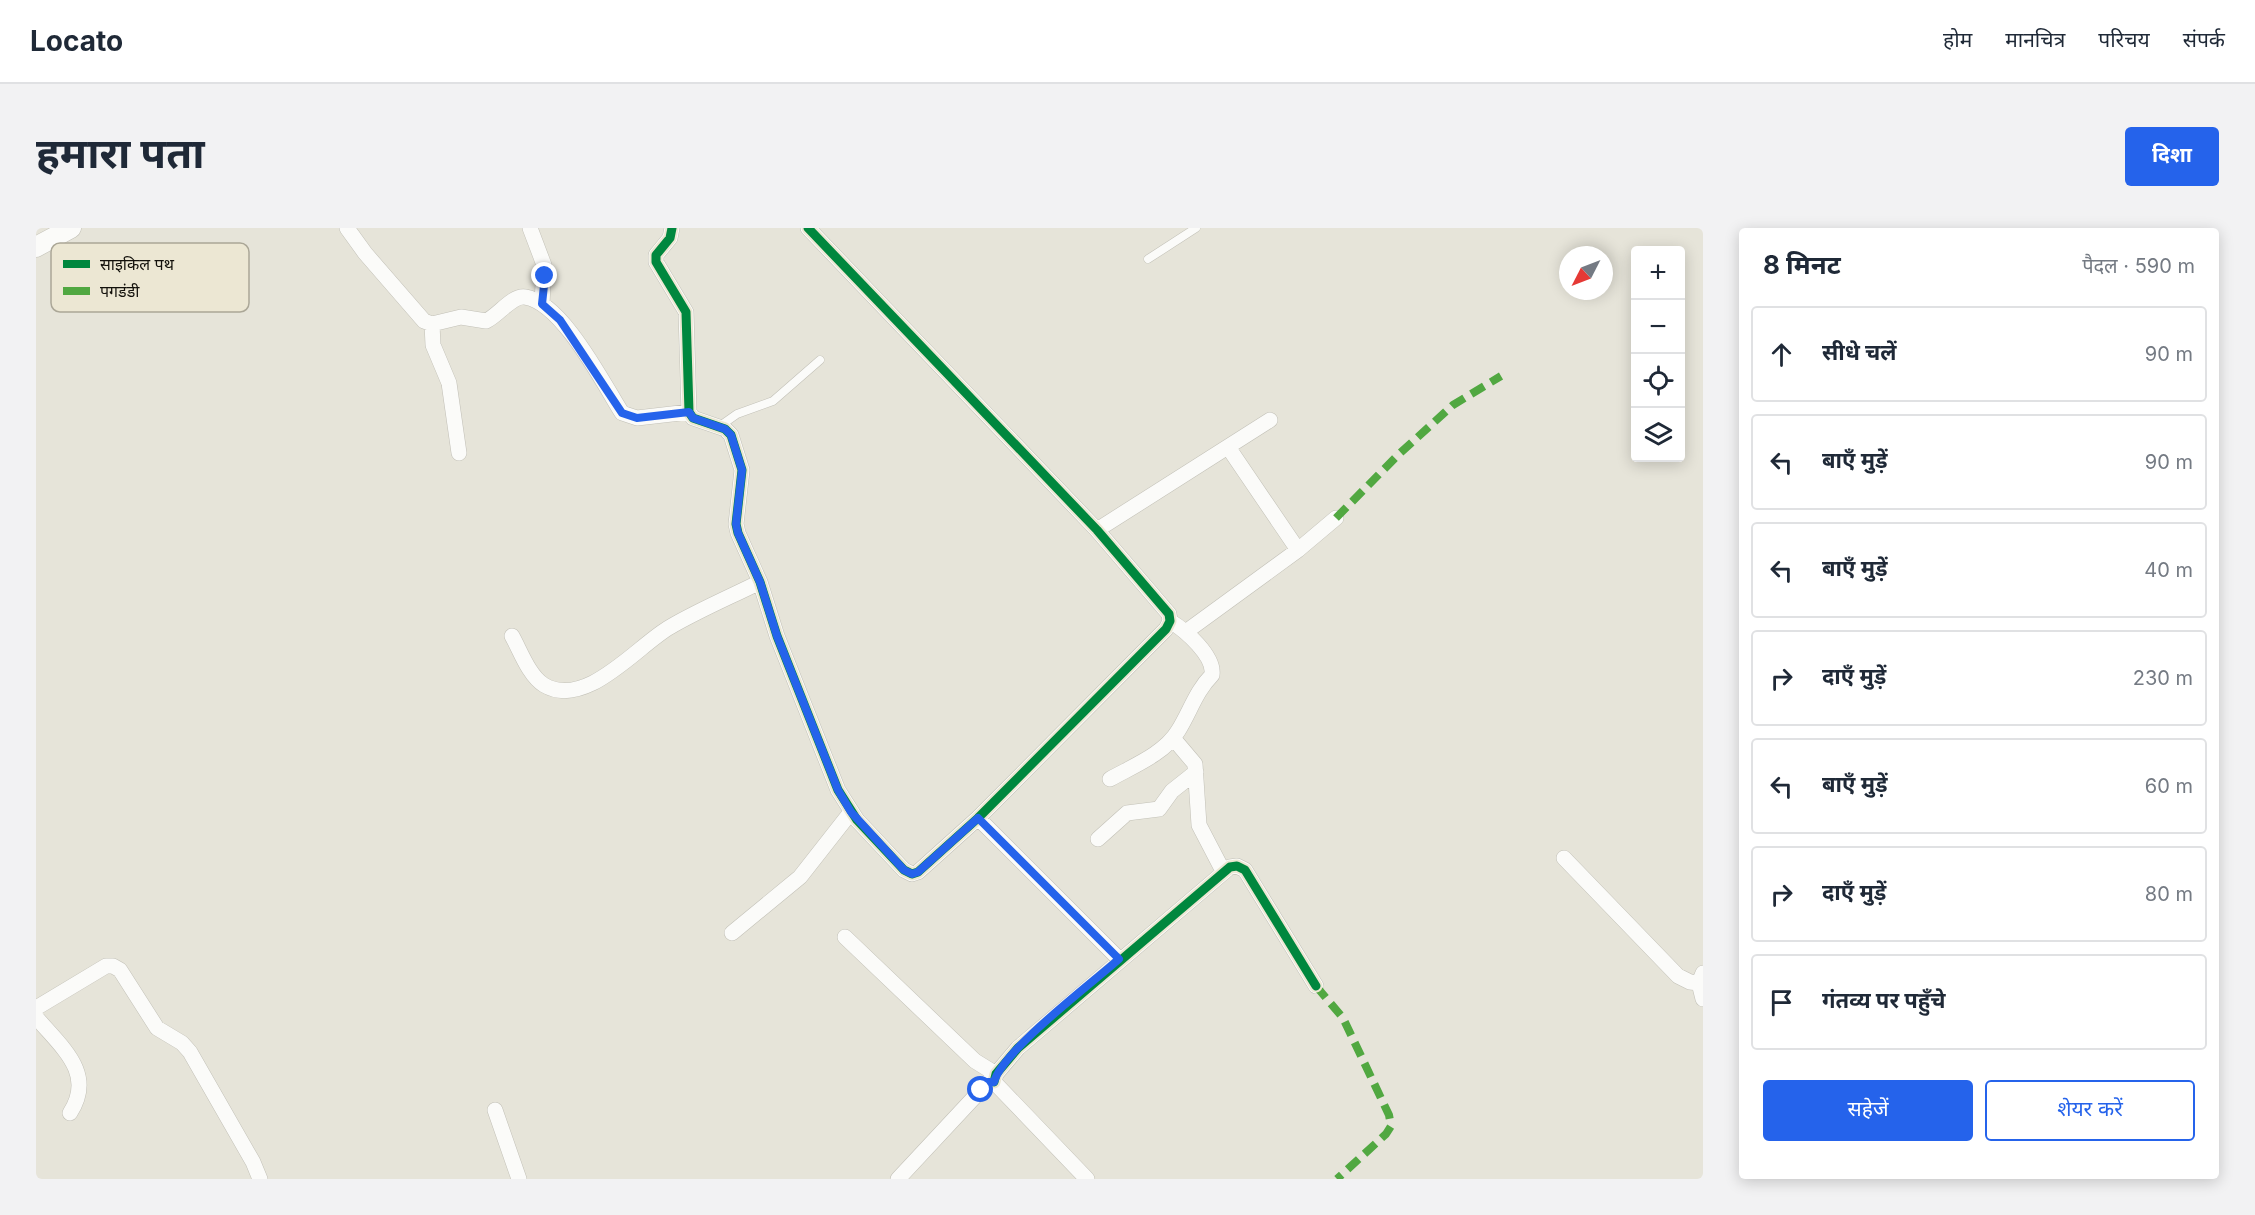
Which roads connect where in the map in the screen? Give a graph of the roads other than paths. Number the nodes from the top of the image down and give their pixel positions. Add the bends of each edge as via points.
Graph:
1 (71, 228) edge
2 (347, 228) edge
3 (531, 228) edge
4 (672, 228) edge
5 (808, 228) edge
6 (1196, 228) edge
7 (36, 247) edge
8 (1148, 259) dead end
9 (542, 304) junction
10 (432, 324) junction
11 (820, 360) dead end
12 (689, 412) junction
13 (1270, 420) dead end
14 (719, 427) junction
15 (1228, 447) junction
16 (459, 453) dead end
17 (1336, 518) dead end
18 (1097, 530) junction
19 (1298, 550) junction
20 (760, 582) junction
21 (1170, 621) junction
22 (1187, 631) junction
23 (512, 636) dead end
24 (1173, 738) junction
25 (1196, 772) junction
26 (1110, 778) dead end
27 (851, 812) junction
28 (978, 818) junction
29 (1098, 839) dead end
30 (1564, 858) dead end
31 (1223, 871) junction
32 (732, 933) dead end
33 (845, 937) dead end
34 (1119, 959) junction
35 (1701, 978) edge
36 (1316, 986) dead end
37 (1703, 999) edge
38 (36, 1008) edge
39 (36, 1017) edge
40 (995, 1078) junction
41 (495, 1110) dead end
42 (70, 1113) dead end
43 (260, 1179) edge
44 (519, 1179) edge
45 (898, 1179) edge
46 (1087, 1179) edge

1 - 7 street
2 - 10 street via 416,314
3 - 9 street via 544,265
4 - 12 street via 656,262 686,312
5 - 18 street
6 - 8 lane
9 - 10 street via 517,298 486,321 461,317
9 - 12 street via 560,320 622,413 637,418
10 - 16 street via 433,345 449,383
11 - 14 lane via 773,401 737,414
12 - 14 street via 701,423
13 - 15 street
14 - 20 street via 731,435 740,461 736,524
15 - 18 street
15 - 19 street
17 - 19 street
18 - 21 street via 1169,614
19 - 22 street
20 - 23 street via 670,627 621,667 578,688 543,685
20 - 27 street via 838,790
21 - 22 street
21 - 28 street
22 - 24 street via 1213,670
24 - 25 street via 1191,758
24 - 26 street via 1157,752
25 - 29 street via 1172,791 1159,809 1126,813
25 - 31 street via 1199,825
27 - 28 street via 912,874
27 - 32 street via 800,877
28 - 34 street
30 - 35 street via 1678,976 1690,982
31 - 34 street
31 - 36 street via 1237,866 1245,870
33 - 40 street
34 - 40 street via 1018,1048
35 - 37 street
38 - 43 street via 106,966 120,970 157,1028 190,1052
39 - 42 street via 77,1071 80,1093
40 - 45 street
40 - 46 street
41 - 44 street

